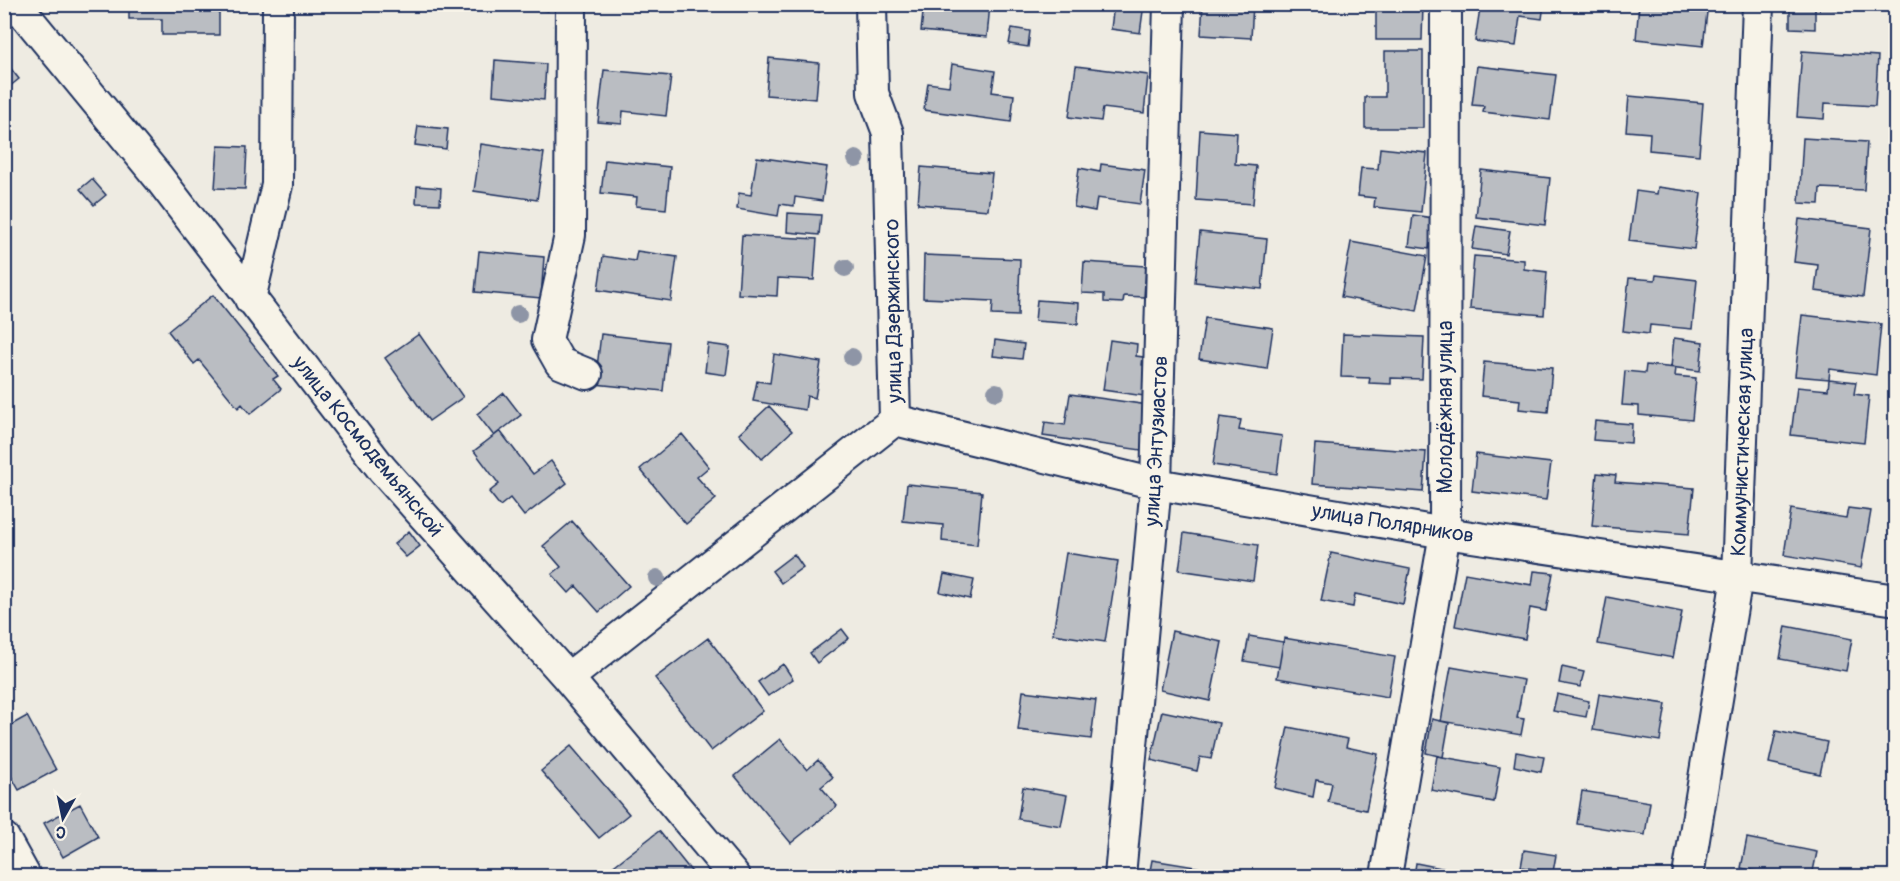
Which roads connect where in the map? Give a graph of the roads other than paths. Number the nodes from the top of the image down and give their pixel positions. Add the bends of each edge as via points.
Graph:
1 (16, 4) edge
2 (278, 4) edge
3 (571, 4) edge
4 (871, 4) edge
5 (1169, 4) edge
6 (1446, 4) edge
7 (1758, 4) edge
8 (250, 299) junction
9 (587, 374) dead end
10 (895, 420) junction
11 (1156, 484) junction
12 (1445, 533) junction
13 (1737, 577) junction
14 (1896, 600) edge
15 (568, 678) junction
16 (4, 838) edge
17 (25, 876) edge
18 (734, 876) edge
19 (1120, 876) edge
20 (1386, 876) edge
21 (1688, 876) edge

1 - 8 street, улица Космодемьянской via 159,178
2 - 8 street via 278,185
3 - 9 street via 570,235 547,340 560,363
4 - 10 street, улица Дзержинского via 873,93 888,133
5 - 11 street, улица Энтузиастов
6 - 12 street, Молодёжная улица
7 - 13 street, Коммунистическая улица
8 - 15 street, улица Космодемьянской via 382,469
10 - 11 street, улица Полярников
10 - 15 street, улица Дзержинского
11 - 12 street, улица Полярников
11 - 19 street, улица Энтузиастов
12 - 13 street, улица Полярников
12 - 20 street, Молодёжная улица
13 - 14 street, улица Полярников
13 - 21 street, Коммунистическая улица
15 - 18 street, улица Космодемьянской
16 - 17 street

